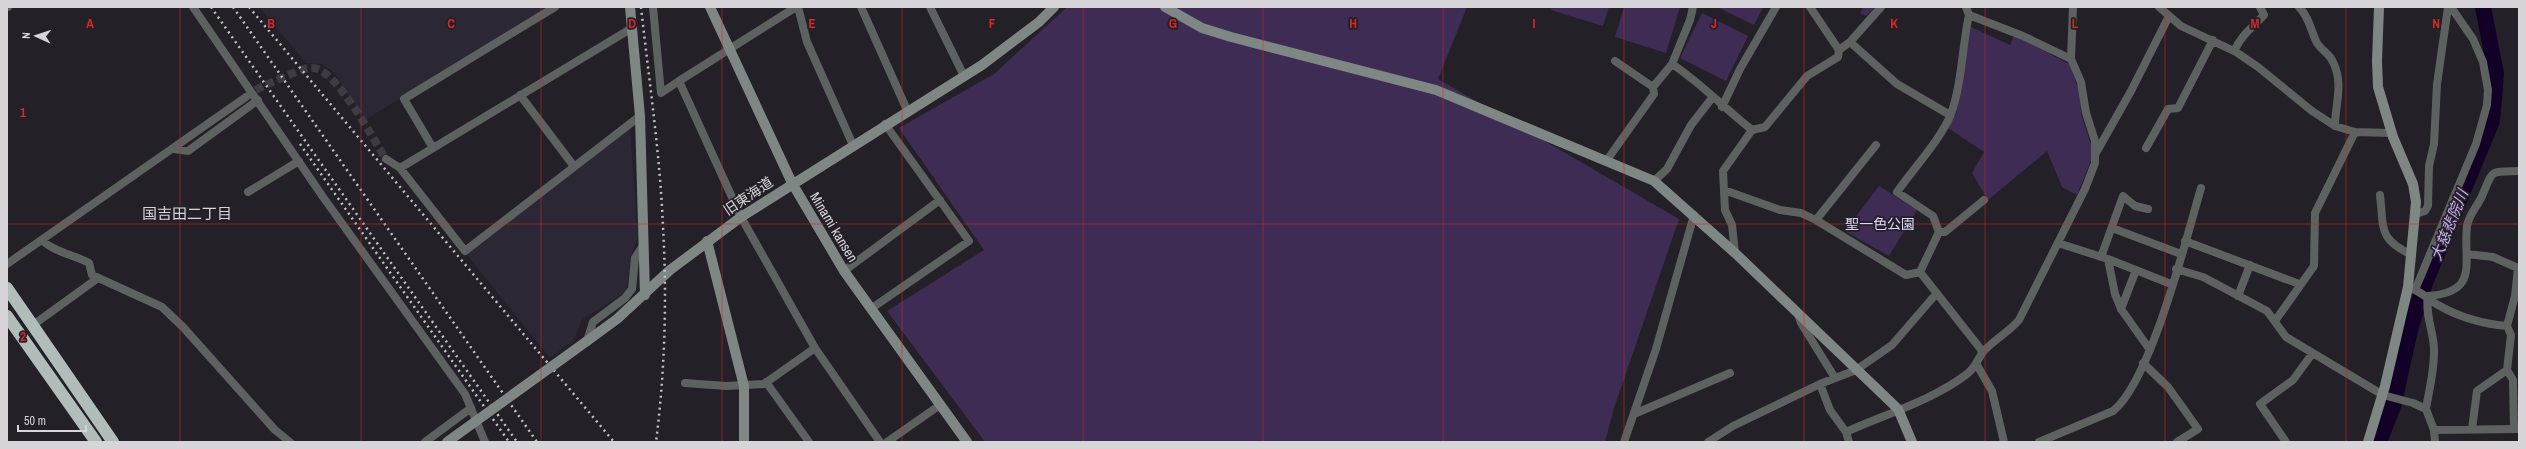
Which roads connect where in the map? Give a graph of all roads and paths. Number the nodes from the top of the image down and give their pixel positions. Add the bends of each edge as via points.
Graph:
1 (193, 7) edge
2 (556, 7) edge
3 (630, 7) edge
4 (652, 7) edge
5 (710, 7) edge
6 (797, 7) edge
7 (861, 7) edge
8 (930, 7) edge
9 (1054, 7) edge
10 (1165, 7) edge
11 (1693, 7) edge
12 (1776, 7) edge
13 (1810, 7) edge
14 (1881, 7) edge
15 (2073, 7) edge
16 (2159, 7) edge
17 (2260, 7) edge
18 (2299, 7) edge
19 (2379, 7) edge
20 (2448, 7) edge
21 (2451, 7) edge
22 (1967, 11) edge
23 (2169, 16) junction
24 (632, 28) junction
25 (2213, 40) junction
26 (1850, 42) junction
27 (729, 48) junction
28 (1839, 50) junction
29 (2234, 51) junction
30 (2071, 59) junction
31 (1615, 61) dead end
32 (1672, 64) junction
33 (964, 76) junction
34 (679, 81) junction
35 (1653, 86) junction
36 (520, 95) junction
37 (246, 97) tunnel mouth
38 (1712, 98) junction
39 (258, 100) junction
40 (1722, 107) junction
41 (907, 110) junction
42 (1950, 114) junction
43 (640, 116) junction
44 (885, 124) junction
45 (2335, 126) junction
46 (1752, 130) junction
47 (2355, 132) junction
48 (2391, 133) junction
49 (853, 145) junction
50 (1876, 145) dead end
51 (433, 148) junction
52 (2146, 148) dead end
53 (174, 150) junction
54 (2095, 154) junction
55 (386, 159) tunnel mouth
56 (1607, 160) junction
57 (299, 161) junction
58 (573, 165) junction
59 (400, 168) junction
60 (2519, 171) edge
61 (1654, 181) junction
62 (792, 183) junction
63 (2201, 188) dead end
64 (1724, 190) junction
65 (248, 192) dead end
66 (2380, 195) dead end
67 (940, 200) junction
68 (1984, 200) dead end
69 (2148, 209) dead end
70 (2416, 214) junction
71 (1694, 215) junction
72 (741, 217) junction
73 (1816, 220) junction
74 (2112, 228) junction
75 (1939, 232) junction
76 (42, 240) junction
77 (2185, 241) junction
78 (707, 242) junction
79 (644, 244) junction
80 (2058, 244) junction
81 (1735, 253) junction
82 (2181, 254) junction
83 (2467, 254) junction
84 (2412, 255) junction
85 (2104, 258) junction
86 (7, 264) edge
87 (2250, 265) junction
88 (2176, 269) junction
89 (2136, 270) junction
90 (844, 271) junction
91 (1920, 272) junction
92 (98, 278) junction
93 (2171, 284) junction
94 (2299, 284) junction
95 (7, 288) edge
96 (2412, 289) junction
97 (1936, 294) junction
98 (645, 295) junction
99 (2238, 296) junction
100 (2428, 296) junction
101 (872, 308) junction
102 (2121, 309) junction
103 (1798, 314) junction
104 (7, 316) edge
105 (2275, 322) junction
106 (33, 325) junction
107 (2507, 326) junction
108 (2515, 335) edge
109 (587, 341) junction
110 (815, 348) junction
111 (2150, 350) junction
112 (1983, 352) junction
113 (2312, 354) junction
114 (2143, 362) junction
115 (1977, 365) junction
116 (1856, 370) junction
117 (2507, 370) junction
118 (1730, 372) dead end
119 (1835, 378) junction
120 (766, 382) junction
121 (685, 383) dead end
122 (1820, 384) junction
123 (744, 386) junction
124 (2383, 395) junction
125 (940, 405) junction
126 (471, 408) junction
127 (1898, 409) junction
128 (2426, 410) junction
129 (1634, 414) junction
130 (2472, 429) junction
131 (2517, 429) edge
132 (2434, 430) junction
133 (1846, 432) junction
134 (482, 441) edge
135 (1711, 441) edge
136 (96, 442) edge
137 (113, 442) edge
138 (290, 442) edge
139 (425, 442) edge
140 (447, 442) edge
141 (744, 442) edge
142 (809, 442) edge
143 (880, 442) edge
144 (887, 442) edge
145 (967, 442) edge
146 (1624, 442) edge
147 (1849, 442) edge
148 (1912, 442) edge
149 (2004, 442) edge
150 (2039, 442) edge
151 (2177, 442) edge
152 (2286, 442) edge
153 (2368, 442) edge
154 (2435, 442) edge

1 - 39 street
2 - 51 street via 404,99
3 - 24 street
4 - 34 street via 661,93
5 - 27 street, Minami kansen
6 - 27 street
6 - 49 street via 807,42
7 - 41 street
8 - 33 street
9 - 33 street, 旧東海道 via 1039,22
10 - 56 street via 1202,28 1231,37 1436,90
11 - 32 street
12 - 40 street via 1740,69
13 - 28 street
14 - 26 street
15 - 30 street
16 - 23 street
17 - 29 street via 2264,15 2248,28
18 - 45 street via 2306,15 2317,43 2334,63 2340,92
19 - 48 street via 2377,75
20 - 70 street via 2437,84 2428,206 2425,211
21 - 96 street via 2473,39 2483,62 2488,90 2487,106 2476,144
22 - 30 street
22 - 42 street via 1956,93
23 - 25 street via 2190,30
23 - 54 street via 2131,92
24 - 36 street
24 - 43 street
25 - 29 street
25 - 52 street via 2178,108 2168,109
26 - 28 street
26 - 42 street via 1897,84
27 - 34 street
27 - 62 street, Minami kansen
28 - 46 street via 1838,58 1807,76 1765,126
29 - 45 street via 2275,78 2300,101
30 - 54 street via 2081,82 2086,113 2095,141
31 - 35 street
32 - 35 street
32 - 38 street via 1691,77
33 - 41 street, 旧東海道
34 - 72 street
35 - 56 street via 1654,94
36 - 51 street
36 - 58 street
37 - 53 street
38 - 40 street
38 - 61 street via 1691,125 1667,169
39 - 53 street via 188,151
39 - 57 street
40 - 46 street
41 - 44 street, 旧東海道
42 - 75 street via 1940,134 1897,192 1933,216
43 - 58 street
43 - 79 street
44 - 49 street, 旧東海道
44 - 67 street
45 - 47 street
46 - 64 street via 1723,171
47 - 48 street
47 - 94 street via 2314,213 2314,266
48 - 70 street via 2413,184
49 - 62 street, 旧東海道
50 - 73 street
51 - 59 street
53 - 76 street
54 - 80 street via 2095,163 2085,189
55 - 59 street
56 - 61 street
57 - 65 street
57 - 126 street via 465,394
58 - 59 street via 465,251
60 - 83 street via 2490,174 2480,201 2469,218
61 - 71 street
62 - 72 street, 旧東海道
62 - 90 street, Minami kansen
63 - 77 street
64 - 73 street via 1780,210 1801,213
64 - 81 street
66 - 84 street via 2384,235 2396,248
67 - 90 street
67 - 101 street via 969,241
68 - 75 street via 1945,232
69 - 74 street via 2135,206 2123,196
70 - 84 street
71 - 81 street
71 - 129 street via 1656,349
72 - 78 street, 旧東海道
72 - 110 street
73 - 91 street via 1906,275
74 - 82 street
74 - 85 street
75 - 91 street
76 - 86 street
76 - 92 street via 49,247 73,254 89,263 92,275
77 - 82 street
77 - 87 street
78 - 98 street, 旧東海道 via 670,270
78 - 123 street
79 - 98 street
79 - 109 street via 635,258 632,289 625,298 593,322
80 - 85 street
80 - 112 street via 2019,320 2008,333
81 - 103 street
82 - 88 street
83 - 100 street via 2466,276 2460,287
83 - 107 street via 2493,257 2518,268 2515,296
84 - 96 street
85 - 89 street
85 - 102 street
87 - 94 street
87 - 99 street
88 - 93 street
88 - 99 street via 2203,278
89 - 93 street
89 - 102 street
90 - 101 street, Minami kansen
91 - 97 street
92 - 106 street
92 - 138 street via 162,307
93 - 111 street
94 - 105 street
95 - 106 highway
96 - 100 street
96 - 124 street
97 - 112 street
97 - 116 street via 1892,345
98 - 109 street, 旧東海道
99 - 105 street via 2267,311
100 - 107 street via 2437,305 2482,324
100 - 128 street via 2427,311 2434,348
101 - 125 street, Minami kansen
102 - 111 street
103 - 116 street
103 - 119 street via 1800,323
104 - 136 highway
105 - 113 street via 2286,337
106 - 137 highway
107 - 108 street
108 - 117 street
109 - 140 street, 旧東海道, bridge
110 - 120 street
110 - 143 street
111 - 114 street
112 - 115 street
113 - 124 street
113 - 152 street via 2293,380 2260,404
114 - 150 street via 2123,403 2113,411
114 - 151 street via 2168,388 2198,429
115 - 127 street via 1945,388
115 - 149 street via 1992,391
116 - 119 street
116 - 127 street
117 - 130 street via 2477,391
117 - 131 street via 2513,380
118 - 129 street
119 - 122 street
120 - 123 street
120 - 142 street
121 - 123 street
122 - 133 street via 1830,410
122 - 135 street via 1733,426
123 - 141 street
124 - 128 street via 2399,398
124 - 153 street
125 - 144 street
125 - 145 street, Minami kansen
126 - 134 street
126 - 139 street
127 - 133 street
127 - 148 street
128 - 132 street
129 - 146 street
130 - 131 street
130 - 132 street
132 - 154 street
133 - 147 street

